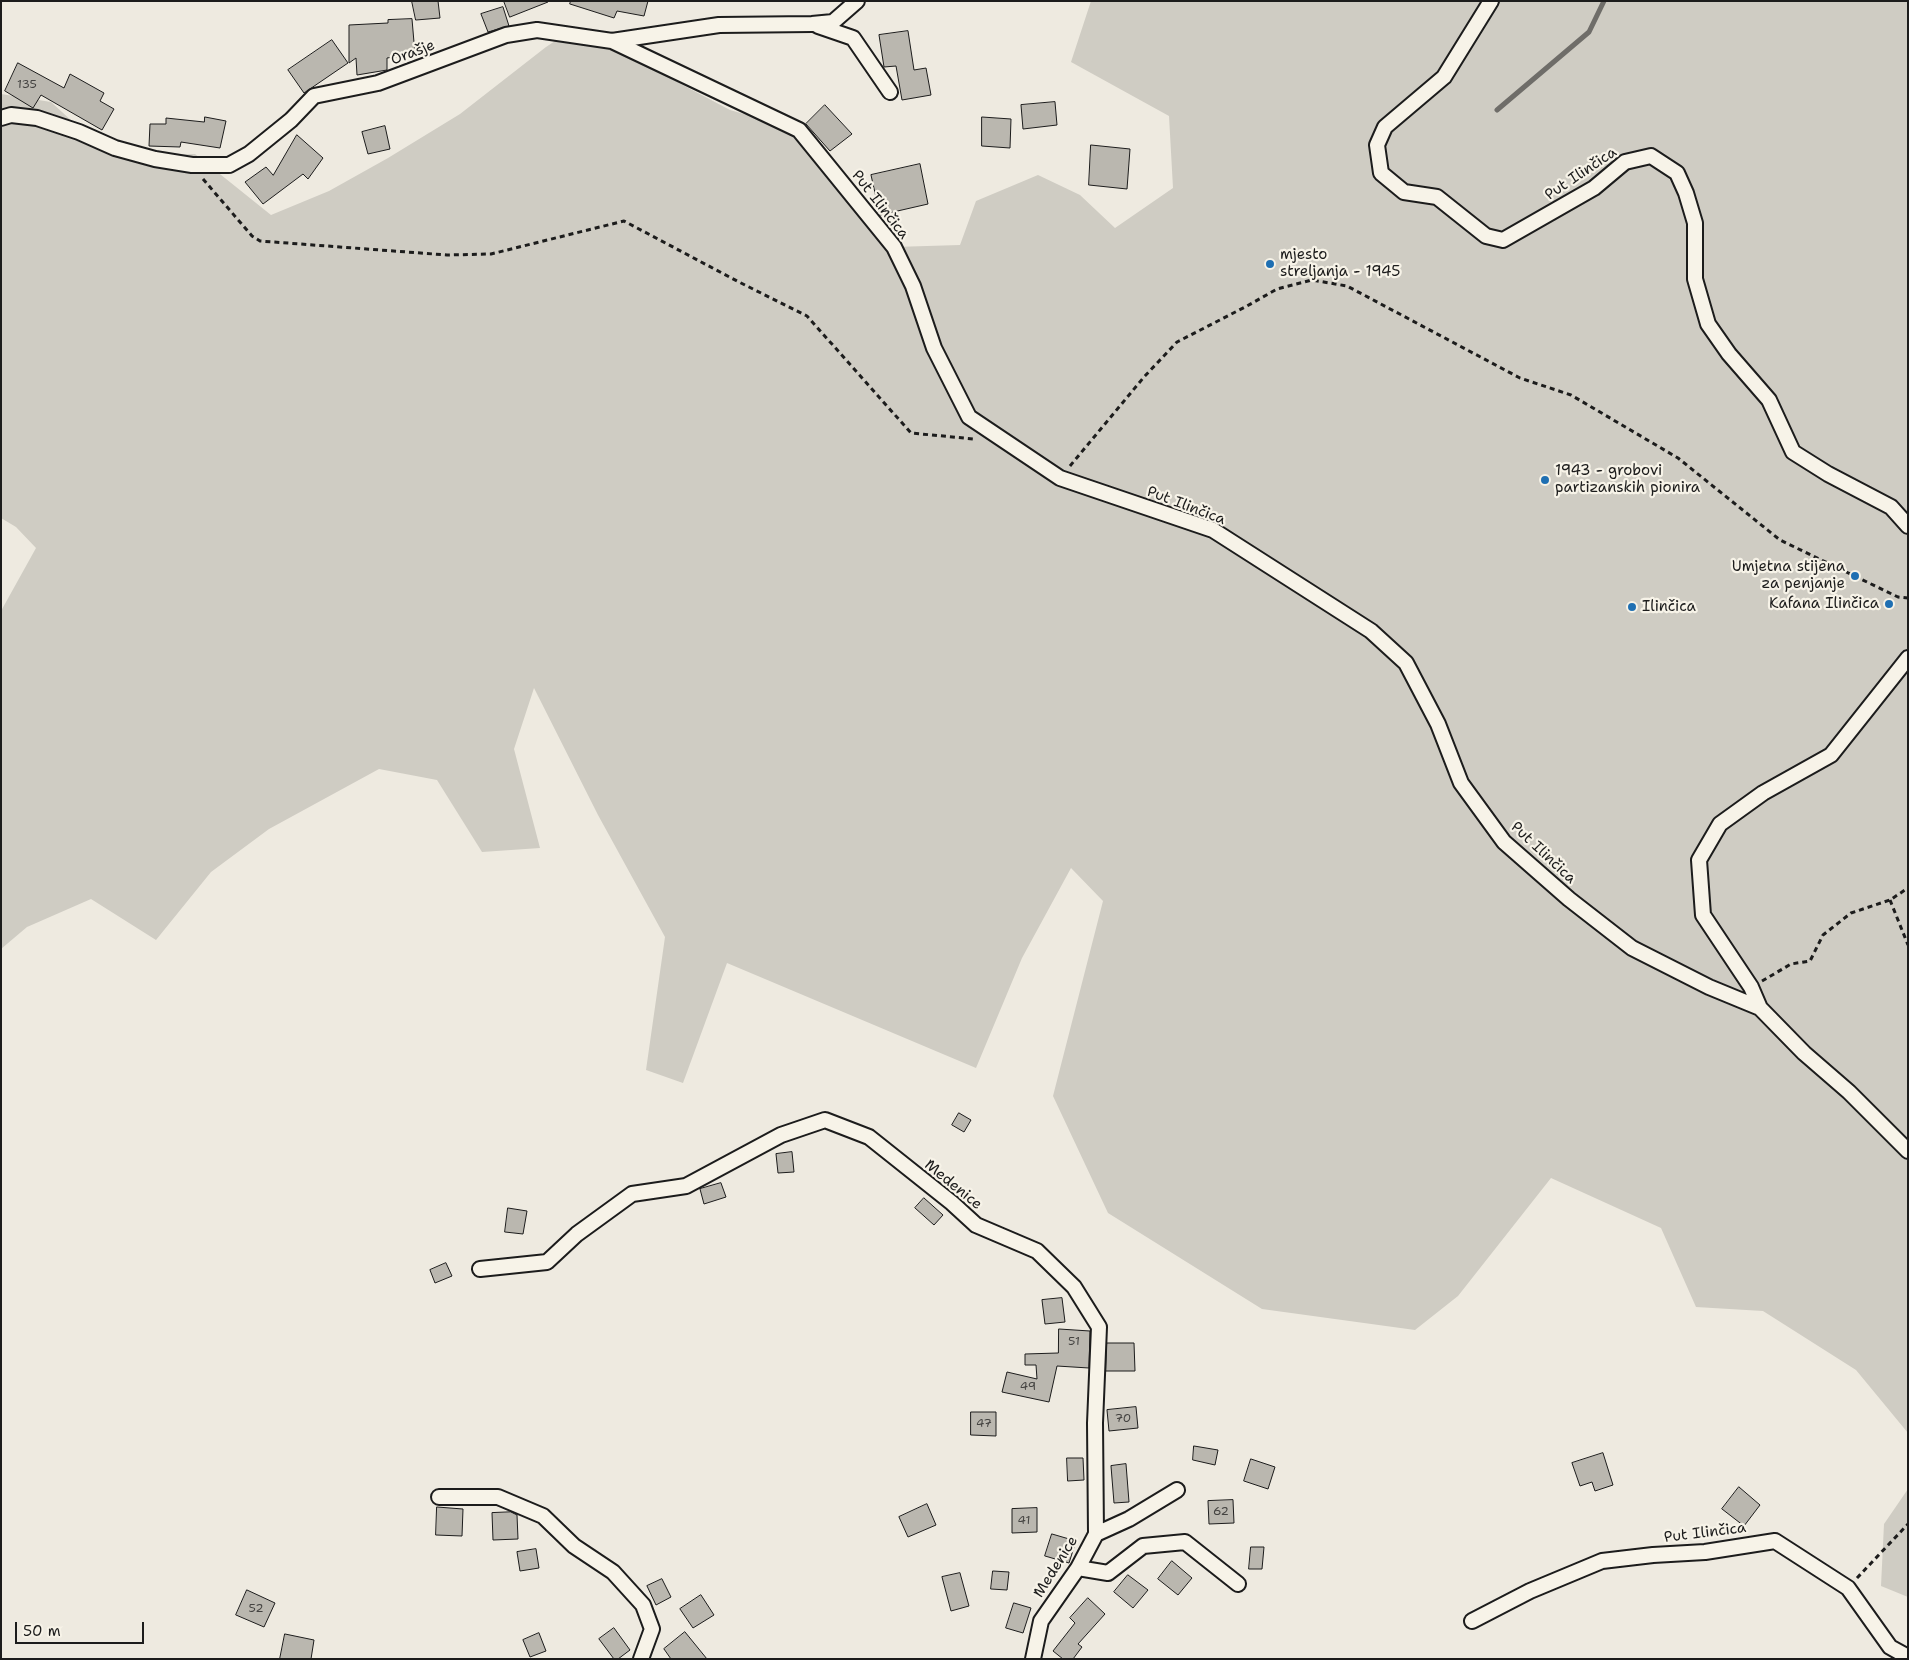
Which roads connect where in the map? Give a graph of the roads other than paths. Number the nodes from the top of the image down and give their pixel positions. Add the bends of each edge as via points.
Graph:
1 (857, 1) edge
2 (1491, 1) edge
3 (812, 24) junction
4 (612, 41) junction
5 (890, 92) dead end
6 (1, 118) edge
7 (1908, 526) edge
8 (1908, 658) edge
9 (1760, 1008) junction
10 (1908, 1151) edge
11 (480, 1269) dead end
12 (1177, 1490) dead end
13 (439, 1497) dead end
14 (1096, 1534) junction
15 (1078, 1568) junction
16 (1238, 1584) dead end
17 (1472, 1621) dead end
18 (1908, 1657) edge
19 (641, 1659) edge
20 (1033, 1659) edge

1 - 3 street, Orašje via 833,22
2 - 7 street, Put Ilinčica via 1444,77 1385,127 1377,145 1381,173 1404,192 1437,196 1486,236 1504,240 1594,188 1625,162 1651,156 1677,173 1695,223 1695,279 1708,324 1769,400 1793,452 1891,507
3 - 4 street, Orašje via 719,26
3 - 5 street via 853,38
4 - 6 street, Orašje via 537,30 506,35 378,83 314,96 291,120 249,154 229,165 192,165 155,159 115,148 37,118 11,115
4 - 9 street, Put Ilinčica via 800,130 894,247 913,286 934,348 969,417 1060,478 1213,530 1371,631 1406,663 1438,724 1461,783 1504,842 1632,948 1709,987
8 - 9 street, Put Ilinčica via 1831,755 1763,793 1720,824 1699,860 1703,915 1751,987
9 - 10 street, Put Ilinčica
11 - 14 street, Medenice via 548,1262 577,1234 632,1194 686,1186 781,1135 825,1120 869,1137 976,1225 1037,1251 1074,1287 1099,1327 1095,1423
12 - 14 street via 1129,1519
13 - 19 street via 498,1497 543,1516 574,1546 613,1572 642,1605 652,1629
14 - 15 street, Medenice
15 - 16 street via 1108,1573 1144,1546 1185,1542
15 - 20 street, Medenice via 1041,1621
17 - 18 street, Put Ilinčica via 1530,1591 1602,1561 1705,1552 1775,1541 1848,1588 1890,1646

